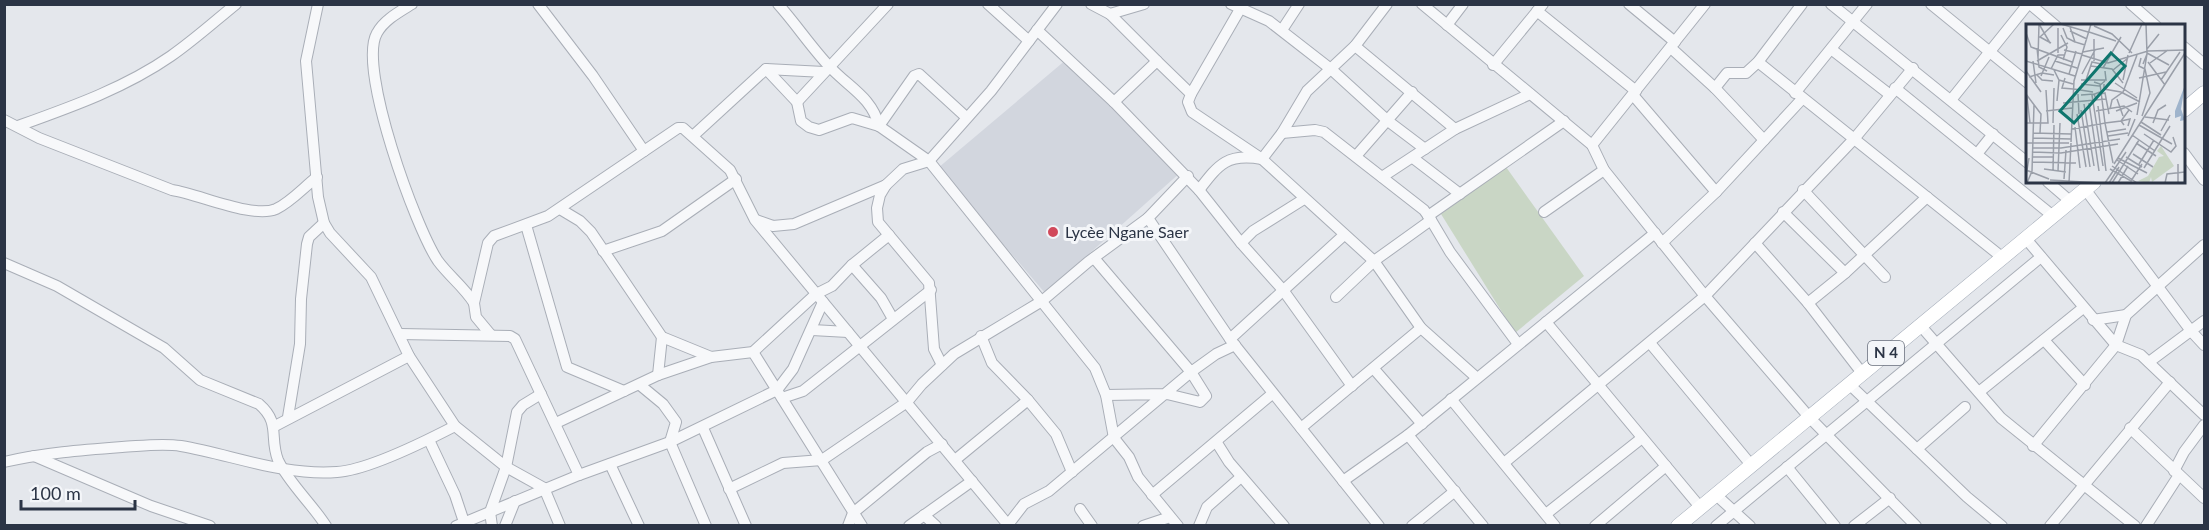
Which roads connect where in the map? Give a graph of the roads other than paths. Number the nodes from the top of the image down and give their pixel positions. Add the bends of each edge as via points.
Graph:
1 (236, 4) edge
2 (318, 4) edge
3 (412, 4) edge
4 (778, 4) edge
5 (888, 4) edge
6 (988, 4) edge
7 (1058, 4) edge
8 (1091, 4) edge
9 (1144, 4) edge
10 (1299, 4) edge
11 (1387, 4) edge
12 (1422, 4) edge
13 (1463, 4) edge
14 (1629, 4) edge
15 (1706, 4) edge
16 (1802, 4) edge
17 (1831, 4) edge
18 (1867, 4) edge
19 (1931, 4) edge
20 (2029, 4) edge
21 (2131, 4) edge
22 (541, 5) edge
23 (1238, 6) edge
24 (1540, 8) edge
25 (1110, 14) junction
26 (1853, 22) junction
27 (2054, 24) edge
28 (2154, 24) edge
29 (1447, 25) junction
30 (1037, 30) junction
31 (1282, 30) junction
32 (1029, 42) junction
33 (1673, 45) junction
34 (1354, 46) junction
35 (2185, 48) edge
36 (1831, 49) junction
37 (1990, 52) junction
38 (1157, 61) junction
39 (1758, 63) junction
40 (2205, 64) edge
41 (1493, 65) junction
42 (1913, 68) junction
43 (766, 69) junction
44 (826, 69) junction
45 (1332, 70) junction
46 (2026, 81) edge
47 (1715, 88) junction
48 (1892, 91) junction
49 (1412, 92) junction
50 (1635, 93) junction
51 (1191, 94) junction
52 (1530, 94) junction
53 (1799, 96) junction
54 (2203, 96) edge
55 (1951, 100) junction
56 (797, 102) junction
57 (1114, 102) junction
58 (2185, 109) edge
59 (966, 117) junction
60 (4, 120) edge
61 (1388, 121) junction
62 (1564, 121) junction
63 (18, 126) junction
64 (879, 126) junction
65 (1455, 129) junction
66 (1282, 133) junction
67 (1993, 134) junction
68 (694, 135) junction
69 (1854, 139) junction
70 (1764, 140) junction
71 (1592, 145) junction
72 (1425, 149) junction
73 (644, 151) junction
74 (1977, 154) junction
75 (2185, 154) edge
76 (1356, 156) junction
77 (1413, 158) junction
78 (1262, 159) junction
79 (2026, 161) edge
80 (928, 162) junction
81 (1604, 170) junction
82 (1188, 176) junction
83 (317, 177) junction
84 (1382, 177) junction
85 (736, 179) junction
86 (2205, 180) edge
87 (2049, 183) edge
88 (886, 185) junction
89 (2090, 185) edge
90 (1199, 190) junction
91 (1803, 190) junction
92 (1716, 192) junction
93 (1460, 194) junction
94 (1927, 197) junction
95 (1304, 199) junction
96 (2070, 201) junction
97 (560, 209) junction
98 (1544, 212) dead end
99 (1783, 212) junction
100 (2053, 216) junction
101 (1148, 218) junction
102 (1430, 218) junction
103 (755, 220) junction
104 (324, 223) junction
105 (526, 225) junction
106 (1654, 233) junction
107 (889, 235) junction
108 (1344, 235) junction
109 (2027, 240) junction
110 (1241, 243) junction
111 (1662, 243) junction
112 (1755, 243) junction
113 (2205, 245) edge
114 (603, 251) junction
115 (1865, 255) junction
116 (2041, 257) junction
117 (1094, 258) junction
118 (2003, 258) junction
119 (1374, 261) junction
120 (4, 263) edge
121 (852, 265) junction
122 (1845, 273) junction
123 (1885, 277) dead end
124 (2158, 287) junction
125 (931, 290) junction
126 (1283, 290) junction
127 (1705, 296) junction
128 (1336, 297) dead end
129 (820, 298) junction
130 (1042, 301) junction
131 (474, 303) junction
132 (1808, 303) junction
133 (2083, 308) junction
134 (2126, 315) junction
135 (893, 319) junction
136 (2093, 320) junction
137 (2205, 321) edge
138 (1546, 322) junction
139 (1920, 325) junction
140 (1421, 328) junction
141 (812, 330) junction
142 (2191, 331) junction
143 (848, 332) junction
144 (400, 334) junction
145 (491, 335) junction
146 (981, 336) junction
147 (662, 337) junction
148 (2044, 340) junction
149 (1233, 342) junction
150 (1650, 343) junction
151 (1936, 343) junction
152 (1518, 344) junction
153 (2116, 345) junction
154 (2205, 345) edge
155 (859, 346) junction
156 (753, 352) junction
157 (409, 356) junction
158 (711, 357) junction
159 (2149, 362) junction
160 (942, 365) junction
161 (1374, 369) junction
162 (1191, 372) junction
163 (1862, 374) junction
164 (658, 375) junction
165 (1477, 378) junction
166 (2170, 382) junction
167 (1850, 384) junction
168 (640, 385) junction
169 (2085, 385) junction
170 (1352, 386) junction
171 (1598, 386) junction
172 (624, 391) junction
173 (1979, 392) junction
174 (541, 394) junction
175 (779, 394) junction
176 (1167, 394) junction
177 (1272, 394) junction
178 (1106, 395) junction
179 (1451, 399) junction
180 (1028, 400) junction
181 (1866, 401) junction
182 (907, 402) junction
183 (1965, 407) dead end
184 (2204, 415) edge
185 (288, 417) junction
186 (1810, 417) junction
187 (676, 422) junction
188 (556, 423) junction
189 (1422, 424) junction
190 (2205, 425) edge
191 (274, 426) junction
192 (455, 426) junction
193 (1301, 428) junction
194 (2130, 428) junction
195 (698, 429) junction
196 (1827, 434) junction
197 (1408, 435) junction
198 (1114, 438) junction
199 (1642, 438) junction
200 (429, 440) junction
201 (670, 442) junction
202 (1217, 443) junction
203 (942, 444) junction
204 (2033, 446) junction
205 (1917, 449) junction
206 (34, 456) junction
207 (822, 460) junction
208 (955, 460) junction
209 (4, 462) edge
210 (1504, 463) junction
211 (610, 464) junction
212 (506, 466) junction
213 (1666, 466) junction
214 (1752, 466) junction
215 (1787, 467) junction
216 (285, 471) junction
217 (1072, 472) junction
218 (2176, 473) junction
219 (579, 474) junction
220 (1241, 477) junction
221 (972, 481) junction
222 (1343, 481) junction
223 (2083, 485) junction
224 (544, 489) junction
225 (729, 489) junction
226 (1455, 491) junction
227 (1716, 494) junction
228 (1152, 495) junction
229 (1890, 498) junction
230 (2205, 498) edge
231 (515, 501) junction
232 (1700, 507) junction
233 (1080, 509) dead end
234 (1734, 511) junction
235 (490, 512) junction
236 (853, 513) junction
237 (1546, 514) junction
238 (924, 515) junction
239 (1174, 521) edge
240 (460, 524) edge
241 (210, 525) edge
242 (326, 525) edge
243 (492, 525) edge
244 (505, 525) edge
245 (560, 525) edge
246 (639, 525) edge
247 (706, 525) edge
248 (746, 525) edge
249 (848, 525) edge
250 (862, 525) edge
251 (909, 525) edge
252 (936, 525) edge
253 (1008, 525) edge
254 (1092, 525) edge
255 (1143, 525) edge
256 (1199, 525) edge
257 (1284, 525) edge
258 (1379, 525) edge
259 (1412, 525) edge
260 (1483, 525) edge
261 (1555, 525) edge
262 (1595, 525) edge
263 (1678, 525) edge
264 (1716, 525) edge
265 (1750, 525) edge
266 (1835, 525) edge
267 (1854, 525) edge
268 (1916, 525) edge
269 (2000, 525) edge
270 (2050, 525) edge
271 (2135, 525) edge
272 (2146, 525) edge

1 - 63 street via 136,78
2 - 83 street via 306,61
3 - 131 street via 377,33 374,69 378,95 388,138 422,227 438,260
4 - 44 street
5 - 44 street
6 - 32 street
7 - 30 street
8 - 25 street
9 - 25 street
10 - 31 street
11 - 34 street
12 - 29 street
13 - 29 street
14 - 33 street
15 - 33 street
16 - 39 street
17 - 26 street
18 - 26 street
19 - 37 street
20 - 27 street
20 - 37 street
21 - 28 street
22 - 73 street
23 - 31 street
23 - 51 street
24 - 41 street
24 - 50 street
25 - 38 street
26 - 36 street
26 - 42 street
29 - 41 street
30 - 32 street
30 - 57 street
31 - 45 street
32 - 59 street
33 - 47 street
33 - 50 street
34 - 45 street
34 - 49 street
35 - 40 street
36 - 48 street
36 - 53 street
37 - 46 street
37 - 55 street
38 - 51 street
38 - 57 street
39 - 47 street via 1746,73 1726,73
39 - 53 street
41 - 52 street
42 - 48 street
42 - 55 street
43 - 44 street
43 - 56 street
43 - 68 street
44 - 56 street
44 - 64 street via 868,101
45 - 61 street
45 - 66 street via 1307,91
47 - 70 street
48 - 69 street
48 - 74 street
49 - 61 street
49 - 65 street
50 - 71 street
50 - 92 street
51 - 78 street via 1188,102 1192,112
52 - 62 street
52 - 65 street
53 - 69 street
53 - 70 street
54 - 58 main road
55 - 67 street
56 - 64 street via 801,121 809,127 819,129 852,118
57 - 82 street
59 - 64 street via 919,74
59 - 80 street
60 - 63 street
61 - 72 street
61 - 76 street
62 - 71 street
62 - 93 street
63 - 83 street via 39,138 172,190 254,212 278,208
64 - 80 street
65 - 72 street
66 - 76 street via 1324,132
66 - 78 street
67 - 74 street
67 - 79 street
68 - 73 street via 678,128
68 - 85 street
69 - 91 street
69 - 94 street
70 - 92 street
71 - 81 street
72 - 77 street
73 - 97 street
74 - 100 street
75 - 86 street
76 - 84 street
77 - 84 street
77 - 93 street
78 - 90 street via 1225,160
78 - 95 street
80 - 88 street via 903,169
80 - 130 street
81 - 98 street
81 - 106 street
82 - 90 street
82 - 101 street
83 - 104 street
84 - 102 street
85 - 103 street
85 - 114 street via 662,231
87 - 96 street
88 - 103 street via 794,224 773,226
88 - 107 street via 877,208 879,222
89 - 96 main road, N 4
89 - 124 street
90 - 110 street
91 - 99 street
91 - 115 street
92 - 111 street
93 - 102 street
94 - 115 street
94 - 118 street
95 - 108 street
95 - 110 street
96 - 100 main road, N 4
97 - 105 street
97 - 114 street via 579,221
99 - 112 street
99 - 122 street
100 - 109 main road, N 4
101 - 117 street
101 - 149 street
102 - 119 street
102 - 152 street via 1450,252
103 - 129 street
104 - 144 street via 371,277
104 - 185 street via 309,237 300,344
105 - 131 street via 500,231 488,243
105 - 172 street via 567,367
106 - 111 street
106 - 138 street
107 - 121 street
107 - 125 street via 927,277
108 - 119 street
108 - 126 street
109 - 116 street
109 - 118 main road, N 4
110 - 126 street
111 - 127 street
112 - 127 street
112 - 132 street
113 - 124 street
114 - 147 street
115 - 122 street
115 - 123 street
116 - 133 street
116 - 151 street
117 - 130 street
117 - 162 street
118 - 139 main road, N 4
119 - 128 street
119 - 140 street
120 - 191 street via 57,286 164,348 200,381 259,404
121 - 129 street
121 - 135 street
122 - 132 street
124 - 134 street
124 - 142 street
125 - 135 street
125 - 160 street via 934,349
126 - 149 street
126 - 170 street
127 - 150 street
127 - 186 street
129 - 141 street
129 - 143 street
129 - 156 street
130 - 146 street
130 - 178 street via 1095,368
131 - 145 street via 476,317
132 - 163 street
133 - 136 street
133 - 148 street
134 - 136 street
134 - 153 street
135 - 155 street
136 - 153 street
137 - 142 street
138 - 152 street
138 - 171 street
139 - 151 street
139 - 163 main road, N 4
140 - 161 street
140 - 165 street
141 - 143 street
141 - 175 street
142 - 154 street
142 - 159 street
143 - 155 street
144 - 145 street
144 - 157 street
145 - 174 street via 515,339
146 - 160 street
146 - 180 street via 992,363
147 - 158 street
147 - 164 street
148 - 169 street
148 - 173 street
149 - 162 street
149 - 177 street
150 - 171 street
150 - 214 street
151 - 173 street
151 - 181 street
152 - 165 street
153 - 159 street
153 - 169 street
155 - 175 street via 803,390
155 - 182 street
156 - 158 street
156 - 175 street
157 - 185 street
157 - 192 street
158 - 164 street
159 - 166 street
160 - 182 street
161 - 170 street
161 - 189 street
162 - 176 street
162 - 176 street via 1206,396 1200,402
163 - 167 main road, N 4
164 - 168 street
165 - 179 street
166 - 184 street
166 - 194 street
167 - 181 street
167 - 186 main road, N 4
168 - 172 street
168 - 187 street via 663,404
169 - 204 street
170 - 193 street
171 - 199 street
171 - 210 street
172 - 188 street
173 - 204 street
174 - 188 street
174 - 212 street via 517,412
175 - 195 street
175 - 207 street
176 - 178 street
176 - 198 street
177 - 193 street
177 - 202 street
178 - 198 street
179 - 189 street
179 - 210 street
180 - 208 street
180 - 217 street via 1056,434
181 - 196 street
181 - 205 street
182 - 203 street
182 - 207 street
183 - 205 street
185 - 191 street
186 - 196 street
186 - 214 main road, N 4
187 - 195 street
187 - 201 street
188 - 219 street
189 - 197 street
190 - 218 street via 2184,452
191 - 216 street via 275,445
192 - 200 street
192 - 212 street
193 - 222 street
194 - 218 street
194 - 223 street
195 - 201 street
195 - 225 street
196 - 215 street
196 - 229 street
197 - 222 street
197 - 226 street
198 - 217 street
198 - 228 street
199 - 213 street
199 - 237 street
200 - 216 street via 348,471
200 - 240 street via 455,495
201 - 211 street
201 - 247 street
202 - 220 street
202 - 228 street
203 - 208 street
203 - 236 street
204 - 223 street
205 - 269 street
206 - 209 street
206 - 216 street via 178,446
206 - 241 street via 151,506
207 - 225 street via 783,462
207 - 236 street
208 - 221 street
210 - 237 street
211 - 219 street
211 - 246 street
212 - 224 street
212 - 235 street
213 - 232 street
213 - 262 street
214 - 227 main road, N 4
215 - 234 street
215 - 266 street
216 - 242 street
217 - 253 street via 1049,491 1024,504
218 - 230 street
218 - 272 street
219 - 224 street
220 - 256 street via 1207,507
220 - 257 street
221 - 238 street
221 - 253 street
222 - 258 street
223 - 270 street
223 - 271 street
224 - 231 street
224 - 245 street
225 - 248 street
226 - 259 street
226 - 260 street
227 - 232 main road, N 4
227 - 234 street
228 - 239 street
229 - 267 street
229 - 268 street
231 - 235 street
231 - 244 street
232 - 263 main road, N 4
233 - 254 street
234 - 264 street
234 - 265 street
235 - 240 street
235 - 243 street
236 - 249 street
236 - 250 street
237 - 261 street
238 - 251 street
238 - 252 street
239 - 255 street

